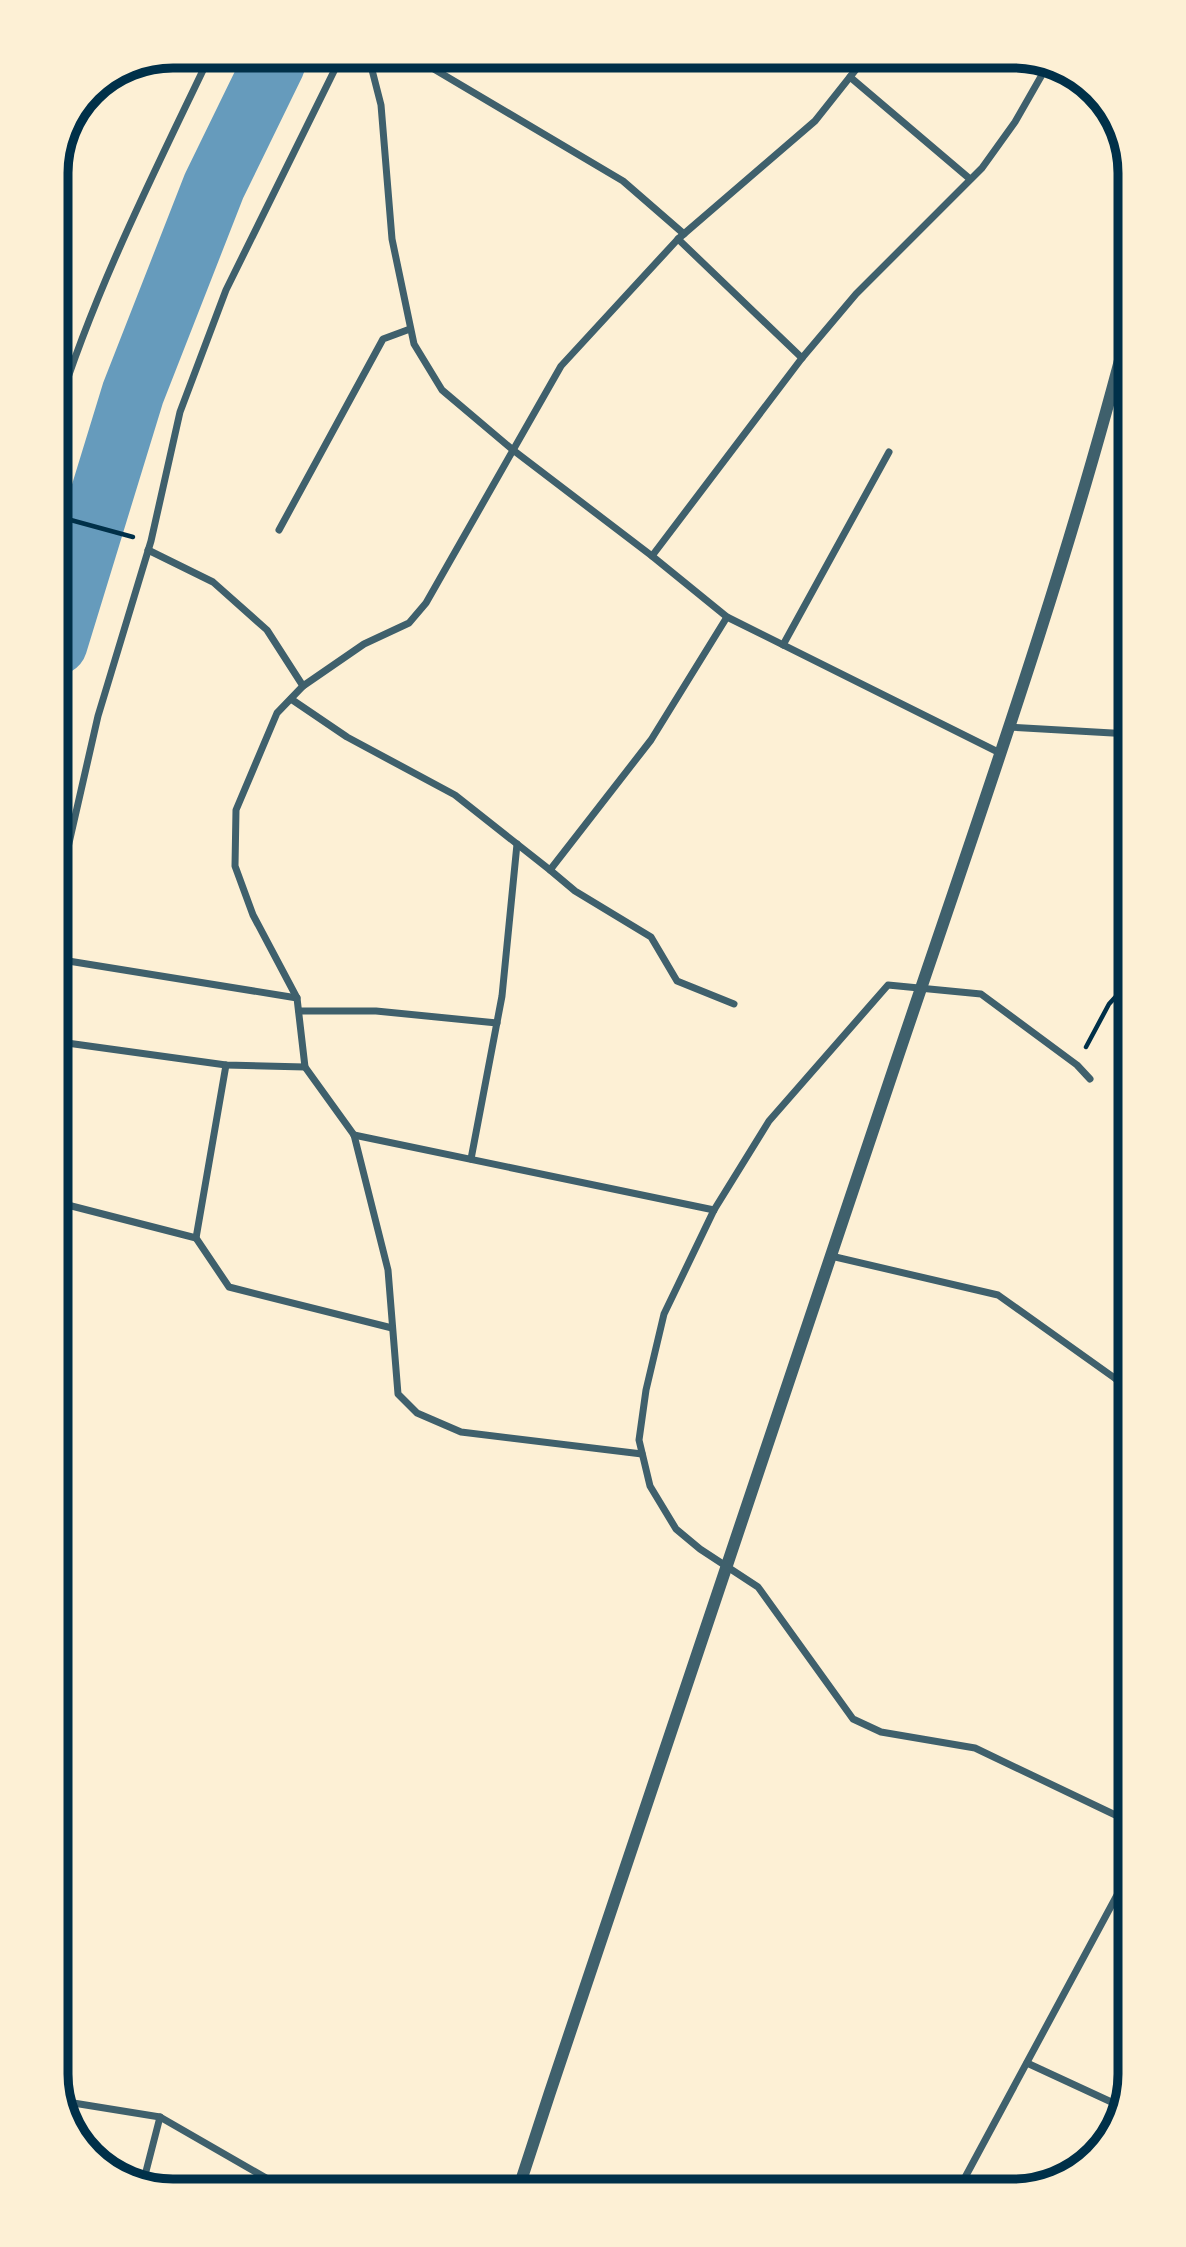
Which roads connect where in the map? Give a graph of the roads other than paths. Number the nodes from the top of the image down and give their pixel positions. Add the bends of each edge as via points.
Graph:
1 (204, 68) edge
2 (336, 68) edge
3 (372, 68) edge
4 (432, 68) edge
5 (857, 68) edge
6 (1043, 73) edge
7 (850, 77) junction
8 (970, 179) junction
9 (681, 237) junction
10 (411, 329) junction
11 (802, 358) junction
12 (1118, 369) edge
13 (68, 376) edge
14 (513, 450) junction
15 (889, 452) dead end
16 (279, 530) dead end
17 (148, 550) junction
18 (652, 556) junction
19 (727, 617) junction
20 (783, 645) junction
21 (303, 686) junction
22 (291, 699) junction
23 (1008, 727) junction
24 (1118, 733) edge
25 (1000, 753) junction
26 (517, 844) junction
27 (68, 849) edge
28 (550, 870) junction
29 (68, 961) edge
30 (922, 986) junction
31 (297, 998) junction
32 (734, 1004) dead end
33 (299, 1011) junction
34 (497, 1023) junction
35 (68, 1042) edge
36 (226, 1065) junction
37 (304, 1067) junction
38 (1090, 1079) dead end
39 (354, 1135) junction
40 (471, 1159) junction
41 (68, 1205) edge
42 (714, 1210) junction
43 (196, 1238) junction
44 (831, 1256) junction
45 (392, 1328) junction
46 (1118, 1376) edge
47 (1116, 1379) joint
48 (642, 1454) junction
49 (726, 1567) junction
50 (1118, 1816) edge
51 (1118, 1893) edge
52 (1027, 2063) junction
53 (73, 2103) edge
54 (1113, 2103) edge
55 (160, 2118) junction
56 (144, 2174) edge
57 (268, 2179) edge
58 (522, 2179) edge
59 (964, 2179) edge

1 - 13 street via 117,252
2 - 17 street via 226,290 180,412
3 - 10 street via 381,105 392,239
4 - 9 street via 623,181
5 - 7 street
6 - 8 street via 1015,122
7 - 8 street
7 - 9 street via 815,121
8 - 11 street via 856,294
9 - 11 street
9 - 14 street via 561,366
10 - 14 street via 414,344 442,390
10 - 16 street via 383,339
11 - 18 street
12 - 23 street
14 - 18 street
14 - 21 street via 426,603 409,623 364,645
15 - 20 street
17 - 21 street via 213,582 267,630
17 - 27 street via 99,716
18 - 19 street
19 - 20 street
19 - 28 street via 650,740
20 - 25 street
21 - 22 street
22 - 26 street via 347,737 455,795
22 - 31 street via 277,713 236,810 235,866 253,915
23 - 24 street
23 - 25 street
25 - 30 street
26 - 28 street
26 - 34 street
28 - 32 street via 575,891 651,937 677,981
29 - 31 street
30 - 38 street via 981,994
30 - 42 street via 888,985 769,1121
30 - 44 street
31 - 33 street
33 - 34 street via 376,1011
33 - 37 street
34 - 40 street
35 - 36 street
36 - 37 street
36 - 43 street
37 - 39 street
39 - 40 street
39 - 45 street via 388,1270
40 - 42 street
41 - 43 street
42 - 48 street via 664,1314 646,1390 639,1440
43 - 45 street via 229,1287
44 - 47 street via 999,1295
44 - 49 street
45 - 48 street via 398,1394 417,1413 461,1432
46 - 47 street
48 - 49 street via 650,1486 676,1529
49 - 50 street via 758,1587 853,1719 881,1732 975,1748
49 - 58 street
51 - 52 street
52 - 54 street
52 - 59 street
53 - 55 street
55 - 56 street
55 - 57 street

